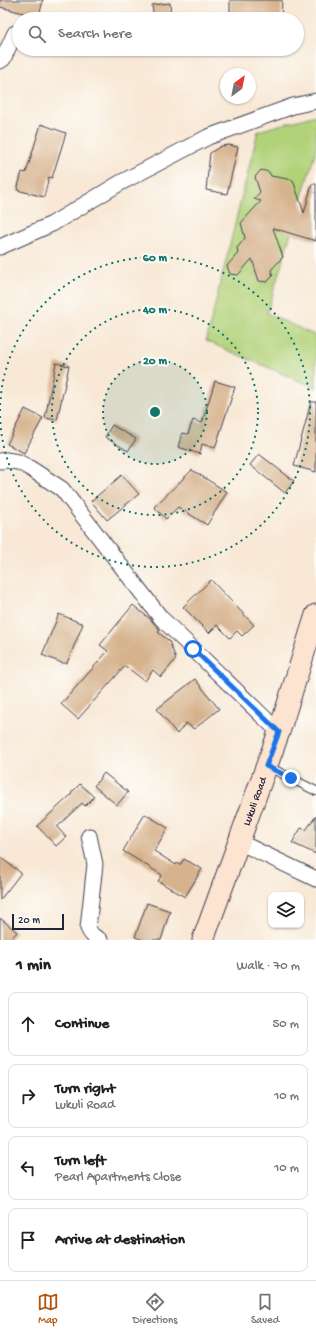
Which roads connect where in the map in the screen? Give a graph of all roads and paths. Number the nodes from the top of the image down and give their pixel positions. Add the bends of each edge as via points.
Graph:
1 (12, 40) edge
2 (0, 61) edge
3 (316, 101) edge
4 (0, 247) edge
5 (0, 461) edge
6 (316, 615) edge
7 (279, 732) junction
8 (266, 766) junction
9 (316, 791) edge
10 (89, 836) dead end
11 (239, 842) junction
12 (316, 879) edge
13 (100, 940) edge
14 (203, 940) edge

1 - 2 street
3 - 4 street via 293,106 208,137 120,182 52,224
5 - 7 street via 18,462 62,489 161,618
6 - 7 street, Lukuli Road
7 - 8 street, Lukuli Road
8 - 9 lane
8 - 11 street, Lukuli Road
10 - 13 street via 95,864 88,928 90,933
11 - 12 street
11 - 14 street, Lukuli Road

